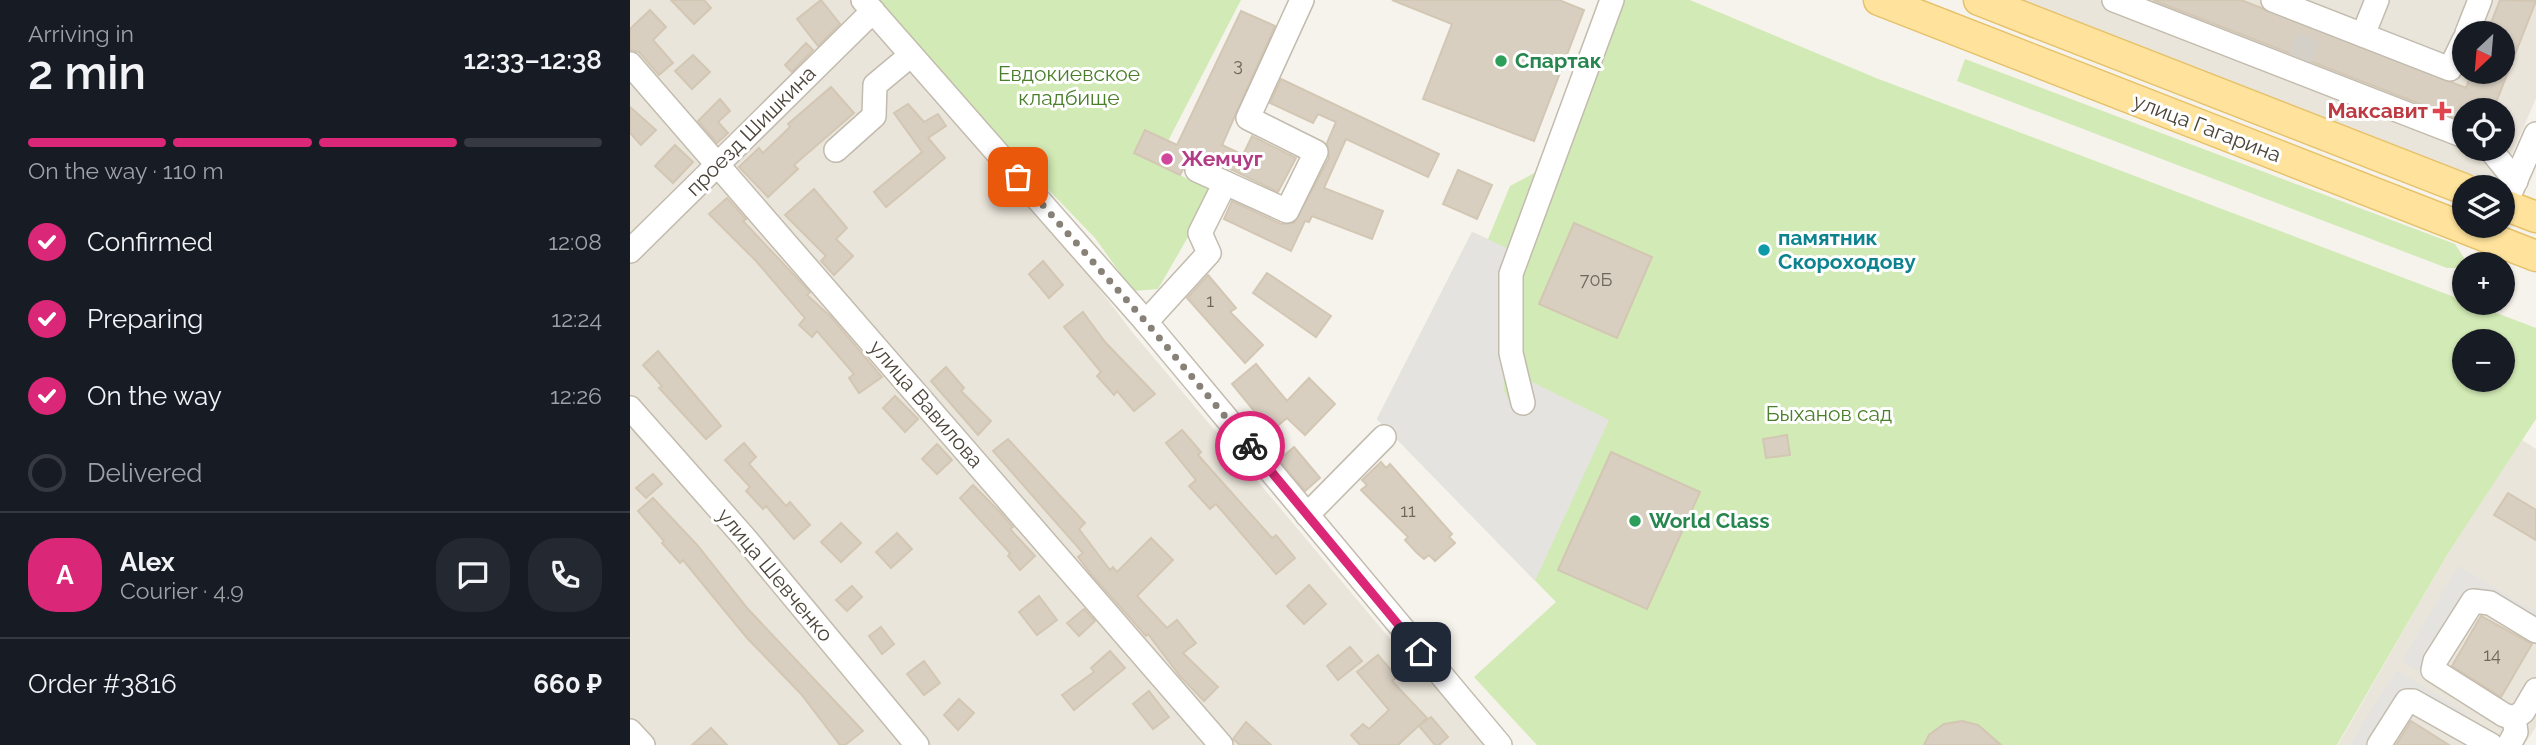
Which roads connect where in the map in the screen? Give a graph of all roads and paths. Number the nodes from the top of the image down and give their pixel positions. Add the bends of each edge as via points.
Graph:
1 (1302, 0) edge
2 (1612, 0) edge
3 (1879, 0) edge
4 (1979, 0) edge
5 (2273, 0) edge
6 (2377, 0) edge
7 (2480, 0) edge
8 (2123, 2) edge
9 (868, 6) edge
10 (2471, 21) edge
11 (2363, 35) junction
12 (2085, 41) junction
13 (911, 55) junction
14 (630, 64) edge
15 (2452, 65) edge
16 (2072, 75) junction
17 (2452, 131) edge
18 (2536, 134) edge
19 (836, 150) dead end
20 (717, 164) junction
21 (1197, 170) dead end
22 (2515, 182) edge
23 (1225, 183) junction
24 (2452, 184) edge
25 (2452, 195) edge
26 (2515, 213) edge
27 (2536, 217) edge
28 (2515, 228) edge
29 (630, 251) edge
30 (2536, 256) edge
31 (1146, 322) junction
32 (1523, 404) dead end
33 (630, 408) edge
34 (1384, 437) dead end
35 (1307, 515) junction
36 (2536, 631) edge
37 (2536, 690) edge
38 (2514, 718) junction
39 (630, 731) edge
40 (2503, 743) edge
41 (643, 745) edge
42 (916, 745) edge
43 (1221, 745) edge
44 (1500, 745) edge
45 (2379, 745) edge

1 - 23 street via 1248,118 1316,152 1287,211
2 - 32 street via 1511,274 1511,353
3 - 16 main road, улица Гагарина
4 - 12 main road, улица Гагарина
5 - 11 street via 2315,22
6 - 11 street
7 - 10 street
8 - 17 street via 2297,64
9 - 13 street
9 - 20 street, проезд Шишкина
11 - 15 street via 2450,69
12 - 16 main road via 2096,51 2097,66 2087,76
12 - 24 main road, улица Гагарина
13 - 19 street via 875,85 874,116
13 - 31 street
14 - 20 street, улица Вавилова
16 - 25 main road, улица Гагарина
18 - 22 street
20 - 29 street, проезд Шишкина
20 - 43 street, улица Вавилова
21 - 23 street
23 - 31 street via 1200,233 1209,253
26 - 27 main road, улица Гагарина
28 - 30 main road, улица Гагарина
31 - 35 street
33 - 42 street, улица Шевченко
34 - 35 street
35 - 44 street
36 - 38 street via 2490,603 2473,601 2435,661 2433,670 2438,675
37 - 38 street
38 - 40 street via 2516,730
39 - 41 street
40 - 45 street via 2407,701

